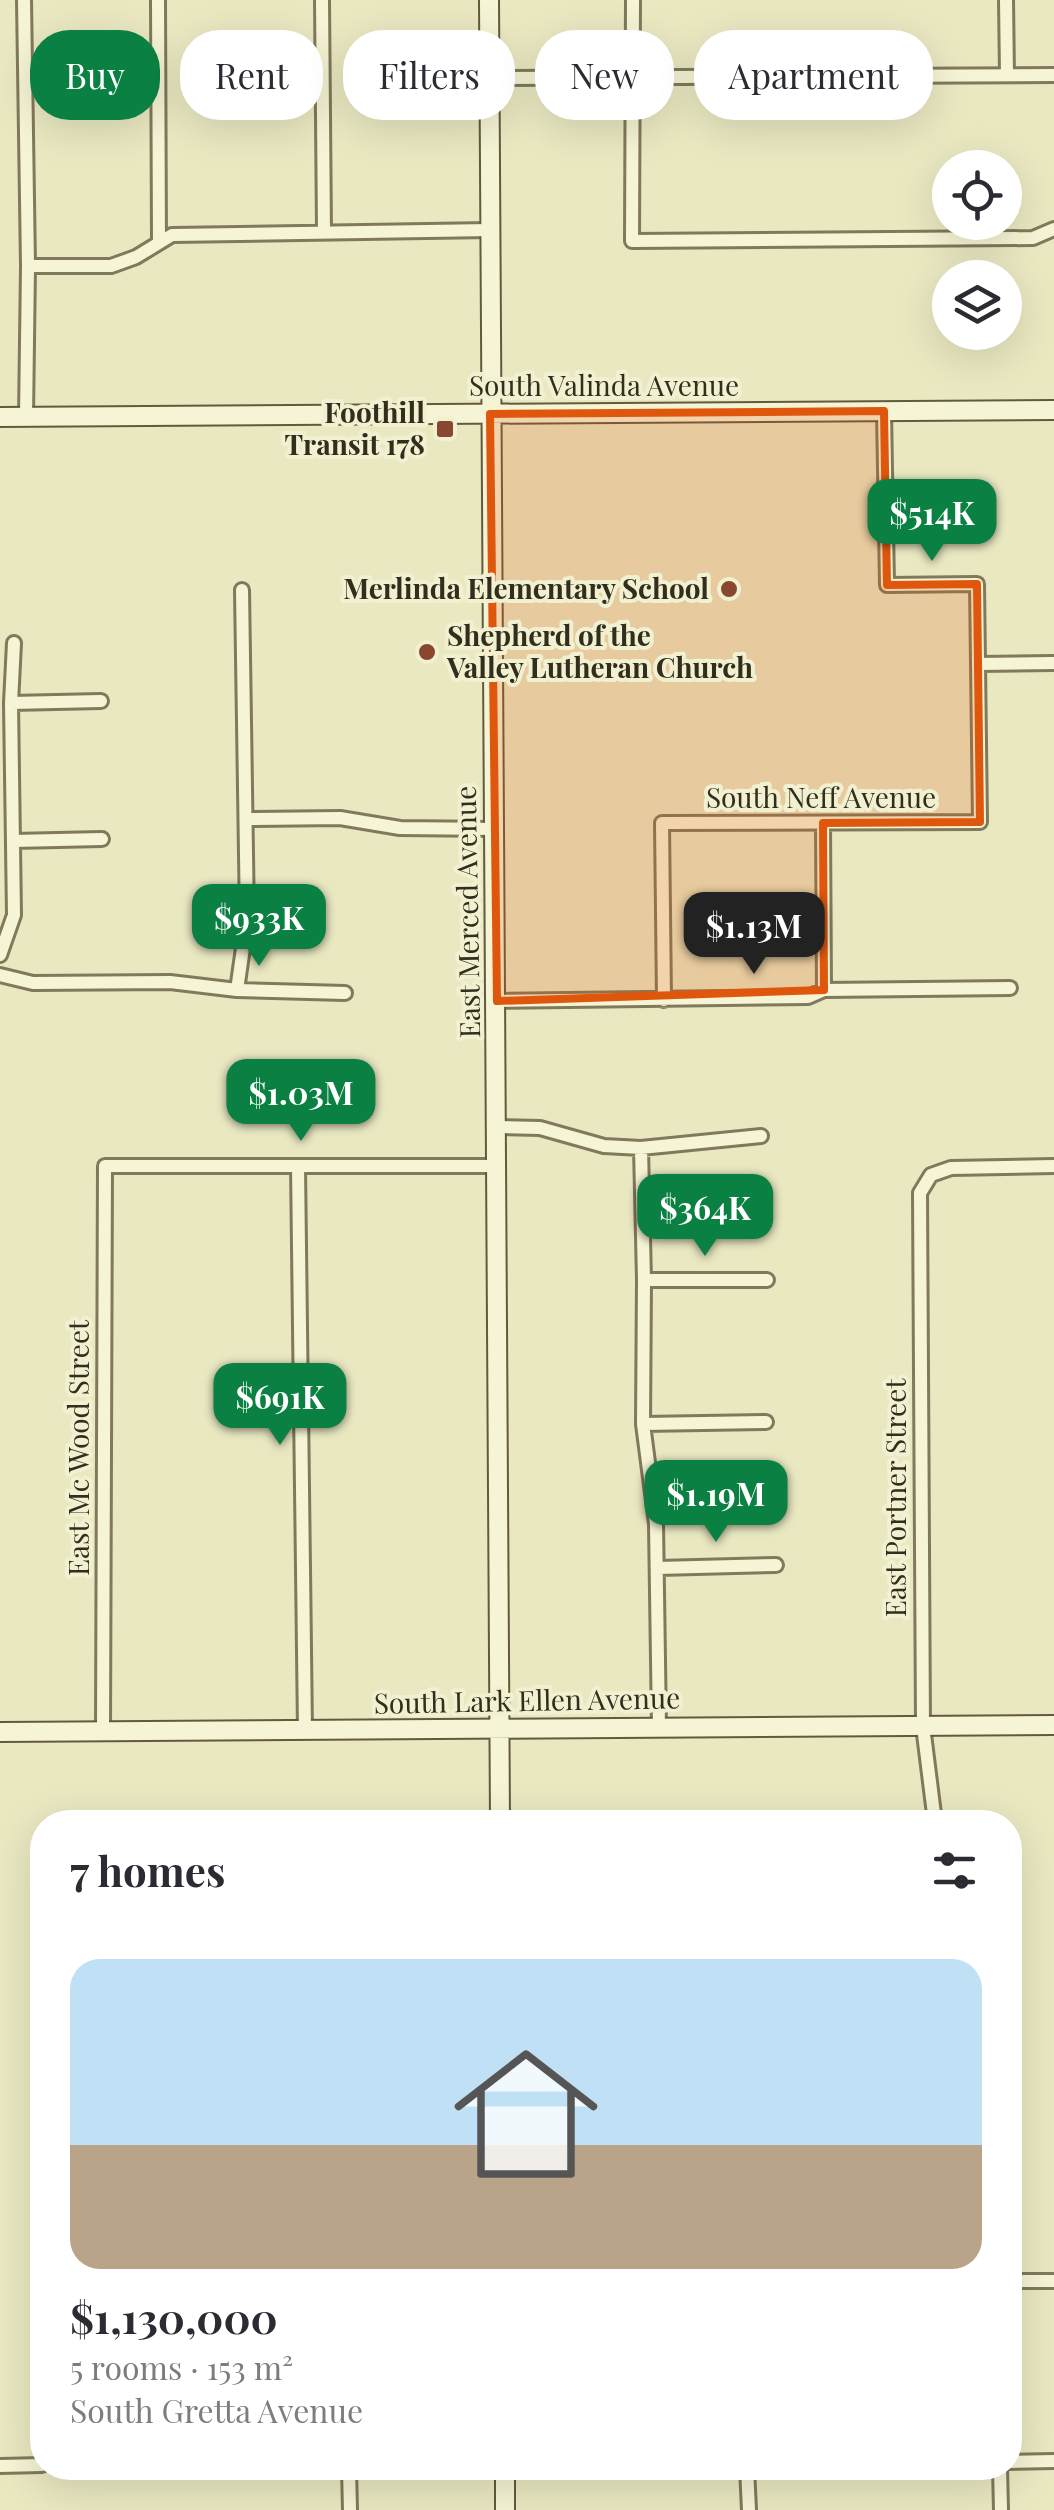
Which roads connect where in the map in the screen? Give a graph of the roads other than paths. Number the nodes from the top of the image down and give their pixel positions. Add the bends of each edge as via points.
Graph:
1 (24, 0) edge
2 (158, 0) edge
3 (322, 0) edge
4 (489, 0) edge
5 (633, 0) edge
6 (1006, 0) edge
7 (489, 30) edge
8 (633, 30) edge
9 (1006, 75) junction
10 (1054, 75) edge
11 (674, 76) edge
12 (489, 120) edge
13 (631, 120) edge
14 (1054, 229) edge
15 (490, 230) junction
16 (324, 231) junction
17 (159, 242) junction
18 (28, 266) junction
19 (1054, 410) edge
20 (884, 411) junction
21 (490, 414) junction
22 (0, 417) edge
23 (26, 417) junction
24 (242, 590) dead end
25 (14, 642) dead end
26 (1054, 663) edge
27 (978, 664) junction
28 (101, 701) dead end
29 (12, 703) junction
30 (246, 820) junction
31 (823, 823) junction
32 (494, 829) junction
33 (102, 839) dead end
34 (13, 841) junction
35 (0, 955) edge
36 (0, 975) edge
37 (1010, 988) dead end
38 (236, 990) junction
39 (824, 990) junction
40 (345, 993) dead end
41 (664, 1000) junction
42 (496, 1002) junction
43 (498, 1127) junction
44 (761, 1136) dead end
45 (641, 1148) junction
46 (298, 1166) junction
47 (498, 1166) junction
48 (1054, 1166) edge
49 (644, 1280) junction
50 (768, 1280) dead end
51 (766, 1422) dead end
52 (643, 1424) junction
53 (776, 1566) dead end
54 (658, 1568) junction
55 (1054, 1725) edge
56 (923, 1726) junction
57 (659, 1727) junction
58 (103, 1730) junction
59 (305, 1730) junction
60 (499, 1730) junction
61 (0, 1732) edge
62 (500, 1810) edge
63 (934, 1810) edge
64 (1022, 2281) edge
65 (1054, 2281) edge
66 (1054, 2461) edge
67 (1022, 2462) edge
68 (30, 2465) edge
69 (0, 2466) edge
70 (349, 2480) edge
71 (505, 2480) edge
72 (748, 2480) edge
73 (1001, 2480) edge
74 (350, 2510) edge
75 (505, 2510) edge
76 (749, 2510) edge
77 (1002, 2510) edge

1 - 18 street
2 - 17 street
3 - 16 street
4 - 7 street, East Merced Avenue
5 - 8 street
6 - 9 street
9 - 10 street
9 - 11 street
12 - 15 street, East Merced Avenue
13 - 14 street via 632,240 1033,238
15 - 16 street
15 - 21 street, East Merced Avenue
16 - 17 street via 172,235
17 - 18 street via 111,266
18 - 23 street
19 - 20 street, South Valinda Avenue
20 - 21 street, South Valinda Avenue
20 - 27 street via 887,585 977,584
21 - 23 street, South Valinda Avenue
21 - 32 street, East Merced Avenue
22 - 23 street, South Valinda Avenue
24 - 30 street
25 - 29 street
26 - 27 street
27 - 31 street, South Neff Avenue via 980,822
28 - 29 street
29 - 34 street
30 - 32 street via 340,818 400,828
30 - 38 street via 247,920
31 - 39 street
31 - 41 street, South Neff Avenue via 662,824
32 - 42 street, East Merced Avenue
33 - 34 street
34 - 35 street via 14,915
36 - 38 street via 33,983 170,982
37 - 39 street
38 - 40 street
39 - 41 street via 808,997
41 - 42 street
42 - 43 street, East Merced Avenue
43 - 45 street via 540,1128 604,1146
43 - 47 street, East Merced Avenue
44 - 45 street
45 - 49 street
46 - 47 street
46 - 58 street, East Mc Wood Street via 105,1166
46 - 59 street
47 - 60 street, East Merced Avenue
48 - 56 street, East Portner Street via 950,1168 931,1175 920,1194
49 - 50 street
49 - 52 street
51 - 52 street
52 - 54 street
53 - 54 street
54 - 57 street
55 - 56 street, South Lark Ellen Avenue
56 - 57 street, South Lark Ellen Avenue
56 - 63 street, East Portner Street
57 - 60 street, South Lark Ellen Avenue
58 - 59 street, South Lark Ellen Avenue
58 - 61 street, South Lark Ellen Avenue
59 - 60 street, South Lark Ellen Avenue
60 - 62 street, East Merced Avenue
64 - 65 street
66 - 67 street
68 - 69 street
70 - 74 street
71 - 75 street
72 - 76 street
73 - 77 street

